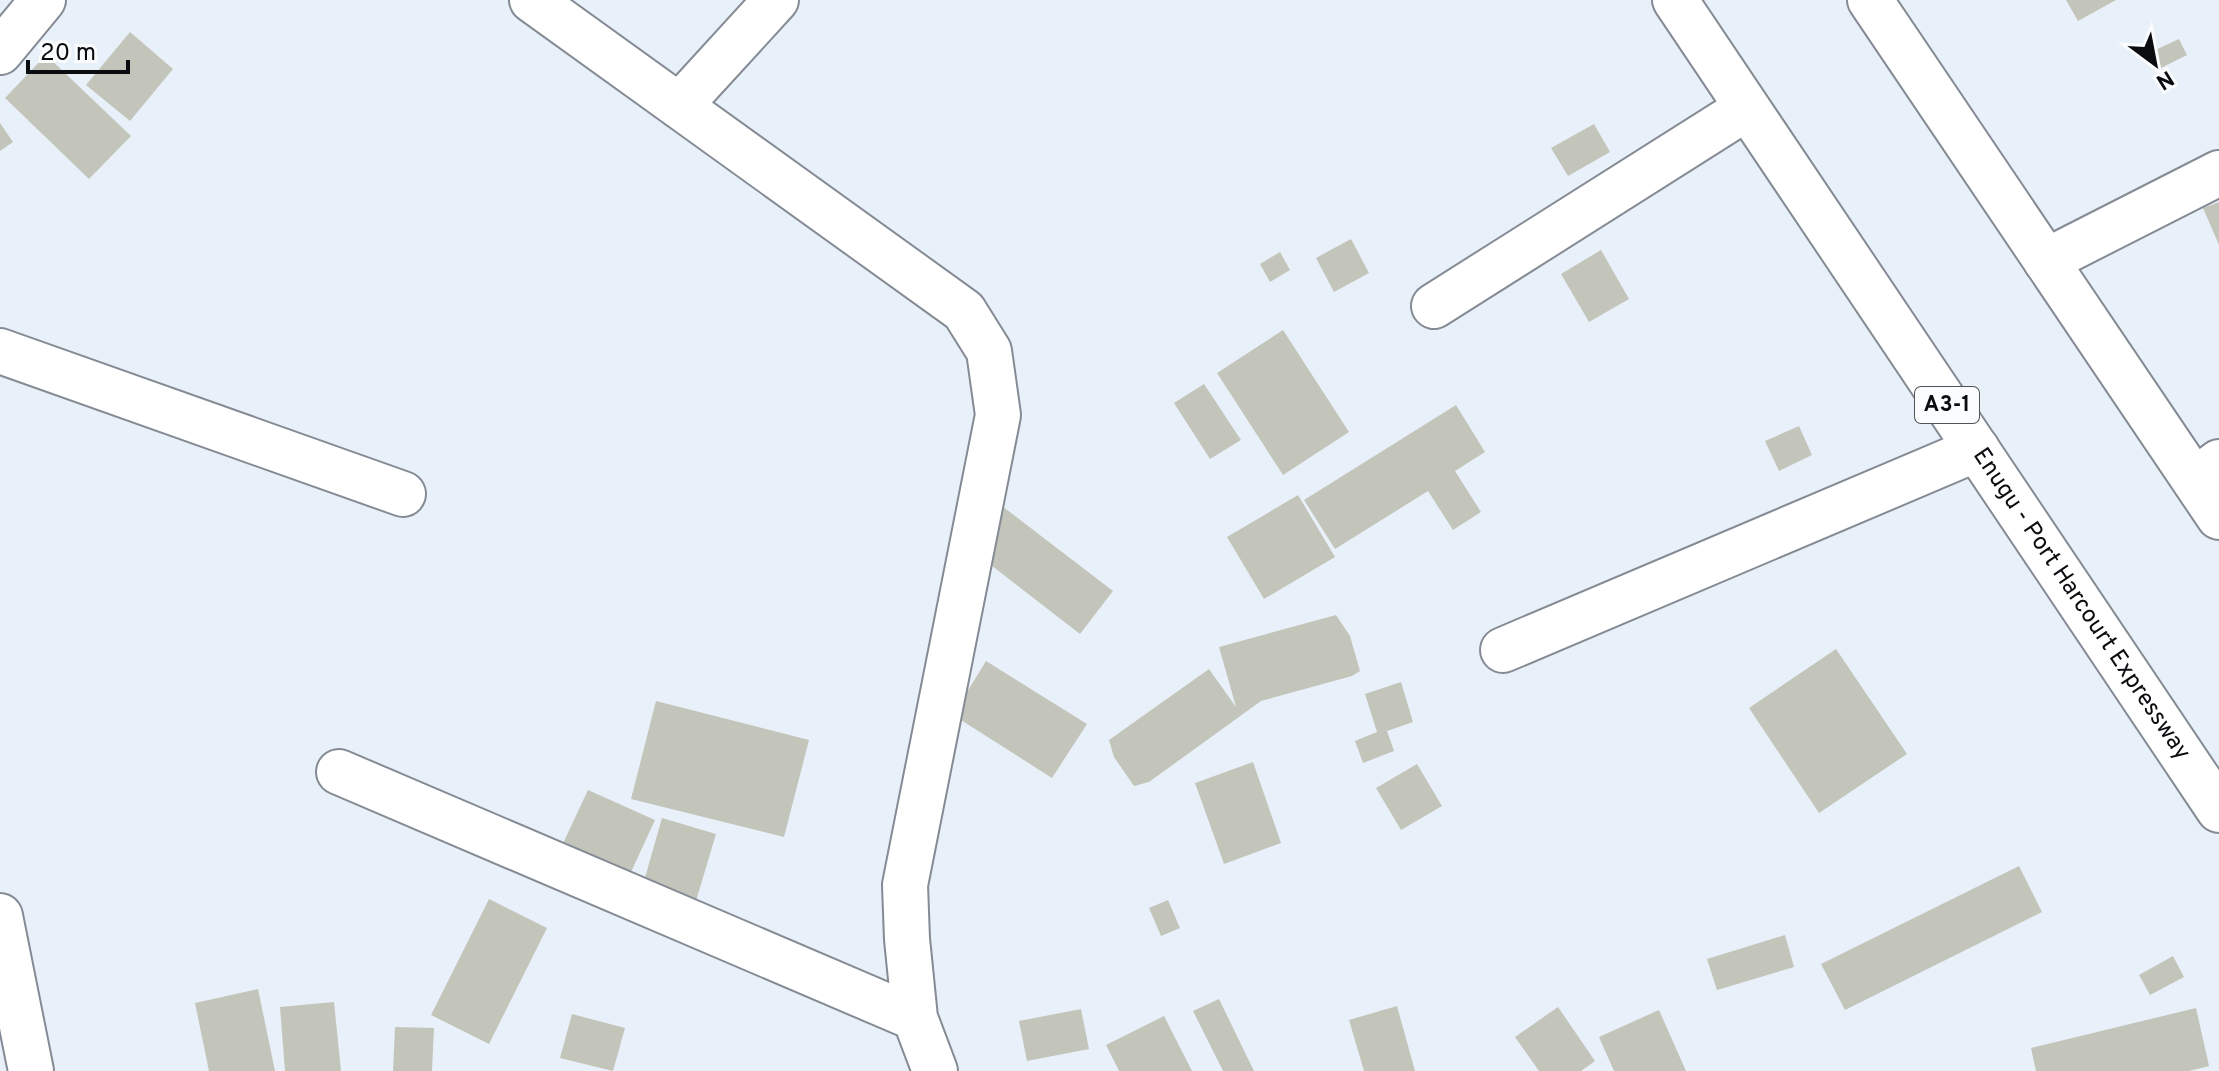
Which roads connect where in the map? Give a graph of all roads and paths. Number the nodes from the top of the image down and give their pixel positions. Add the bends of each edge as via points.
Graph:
1 (43, 0) edge
2 (532, 0) edge
3 (776, 0) edge
4 (1675, 0) edge
5 (1870, 0) edge
6 (0, 52) edge
7 (679, 106) junction
8 (1747, 108) junction
9 (2219, 173) edge
10 (2046, 261) junction
11 (1434, 306) dead end
12 (0, 351) edge
13 (1977, 449) junction
14 (2207, 471) edge
15 (403, 494) dead end
16 (2219, 517) edge
17 (1503, 650) dead end
18 (339, 772) dead end
19 (2219, 810) edge
20 (0, 916) edge
21 (915, 1018) junction
22 (31, 1071) edge
23 (935, 1071) edge

1 - 6 main road
2 - 7 main road
3 - 7 main road
4 - 8 main road, Enugu - Port Harcourt Expressway / A3-1
5 - 10 main road
7 - 21 main road via 964,311 989,351 998,415 905,885
8 - 11 main road
8 - 13 main road, Enugu - Port Harcourt Expressway / A3-1
9 - 10 main road
10 - 14 main road
12 - 15 main road
13 - 17 main road
13 - 19 main road, Enugu - Port Harcourt Expressway / A3-1
14 - 16 main road
18 - 21 main road
20 - 22 main road
21 - 23 main road

